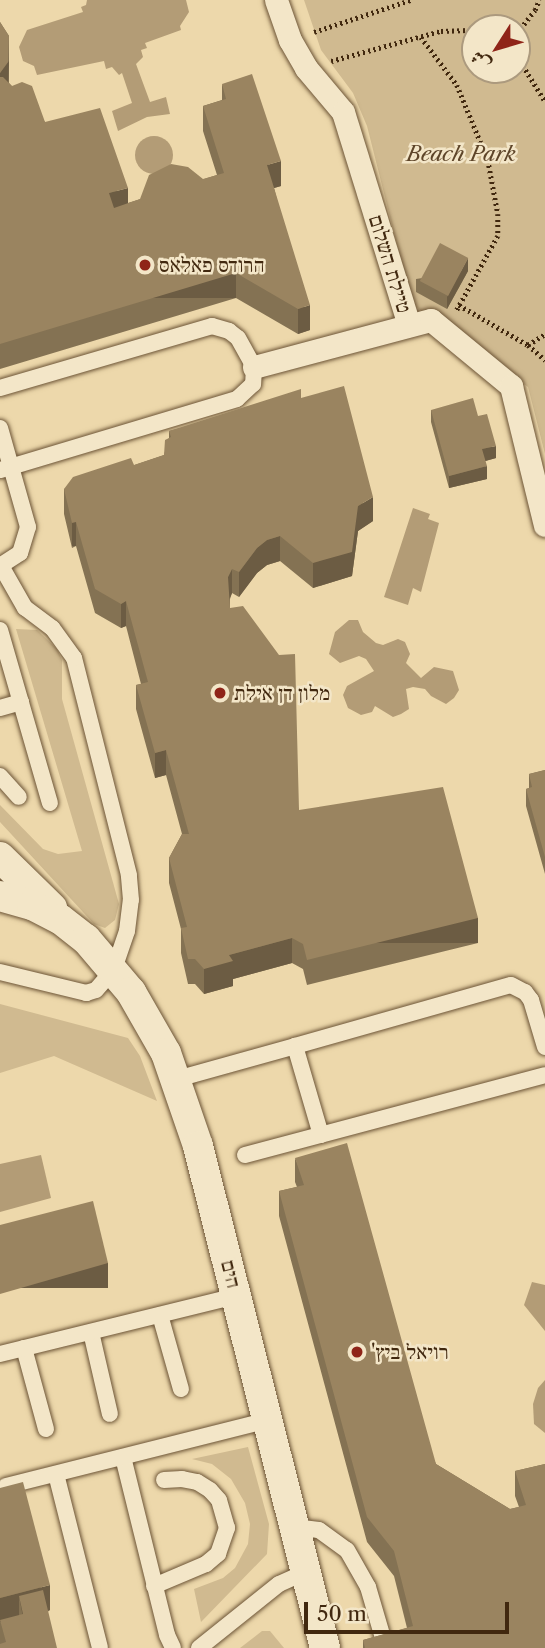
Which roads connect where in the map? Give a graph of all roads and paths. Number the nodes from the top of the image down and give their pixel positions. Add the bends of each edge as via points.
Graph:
1 (276, 0) edge
2 (411, 0) edge
3 (539, 0) edge
4 (531, 16) edge
5 (461, 30) edge
6 (421, 37) junction
7 (290, 40) junction
8 (306, 68) junction
9 (531, 78) edge
10 (545, 101) edge
11 (459, 305) junction
12 (409, 325) junction
13 (446, 332) junction
14 (545, 334) edge
15 (528, 345) junction
16 (545, 360) edge
17 (254, 368) junction
18 (0, 387) edge
19 (0, 428) edge
20 (6, 468) edge
21 (545, 525) edge
22 (0, 566) edge
23 (0, 630) edge
24 (21, 702) junction
25 (0, 708) edge
26 (0, 776) edge
27 (19, 797) dead end
28 (50, 803) dead end
29 (0, 857) edge
30 (0, 897) edge
31 (75, 930) junction
32 (114, 970) junction
33 (0, 972) edge
34 (295, 1046) junction
35 (545, 1047) edge
36 (545, 1075) edge
37 (177, 1079) junction
38 (321, 1135) junction
39 (245, 1155) dead end
40 (236, 1296) junction
41 (160, 1315) junction
42 (91, 1332) junction
43 (24, 1348) junction
44 (0, 1354) edge
45 (181, 1390) dead end
46 (110, 1415) dead end
47 (268, 1420) junction
48 (46, 1429) dead end
49 (123, 1457) junction
50 (56, 1474) junction
51 (164, 1480) dead end
52 (6, 1486) edge
53 (294, 1527) junction
54 (306, 1572) junction
55 (154, 1586) junction
56 (100, 1648) edge
57 (173, 1648) edge
58 (199, 1648) edge
59 (325, 1648) edge
60 (386, 1648) edge

1 - 7 street, טיילת השלום
2 - 7 path
3 - 4 path
5 - 6 path
6 - 8 path
6 - 11 path via 457,86 488,160 498,214 498,236
7 - 8 street, טיילת השלום
8 - 12 street, טיילת השלום via 343,112
9 - 10 path
11 - 13 path
11 - 15 path
12 - 13 street, טיילת השלום via 431,320
12 - 17 street
13 - 21 street, טיילת השלום via 511,386
14 - 15 path
15 - 16 path
17 - 18 lane via 238,338 212,326
17 - 20 lane via 253,384 237,398
19 - 20 lane
20 - 22 lane via 25,510 27,535 20,552
22 - 32 lane via 25,608 63,639 76,665 129,875 129,921
23 - 24 lane
24 - 25 lane
24 - 28 lane
26 - 27 lane
29 - 31 street, הים
30 - 31 street, הים via 32,905
31 - 32 street, הים
32 - 33 lane via 96,990 86,993
32 - 37 street, הים via 150,1022
34 - 35 lane via 511,985 531,1000
34 - 37 lane
34 - 38 lane
36 - 38 lane
37 - 40 street, הים via 191,1116
38 - 39 lane
40 - 41 lane
40 - 47 street, הים
41 - 42 lane
41 - 45 lane
42 - 43 lane
42 - 46 lane
43 - 44 lane
43 - 48 lane
47 - 49 lane
47 - 53 street, הים
49 - 50 lane
49 - 55 lane
50 - 52 lane
50 - 56 lane
51 - 55 lane via 198,1482 210,1490 219,1500 227,1528 218,1554 206,1564
53 - 54 street, הים
53 - 60 lane via 318,1530 346,1550 368,1587
54 - 58 lane via 279,1584
54 - 59 street, הים
55 - 57 lane

